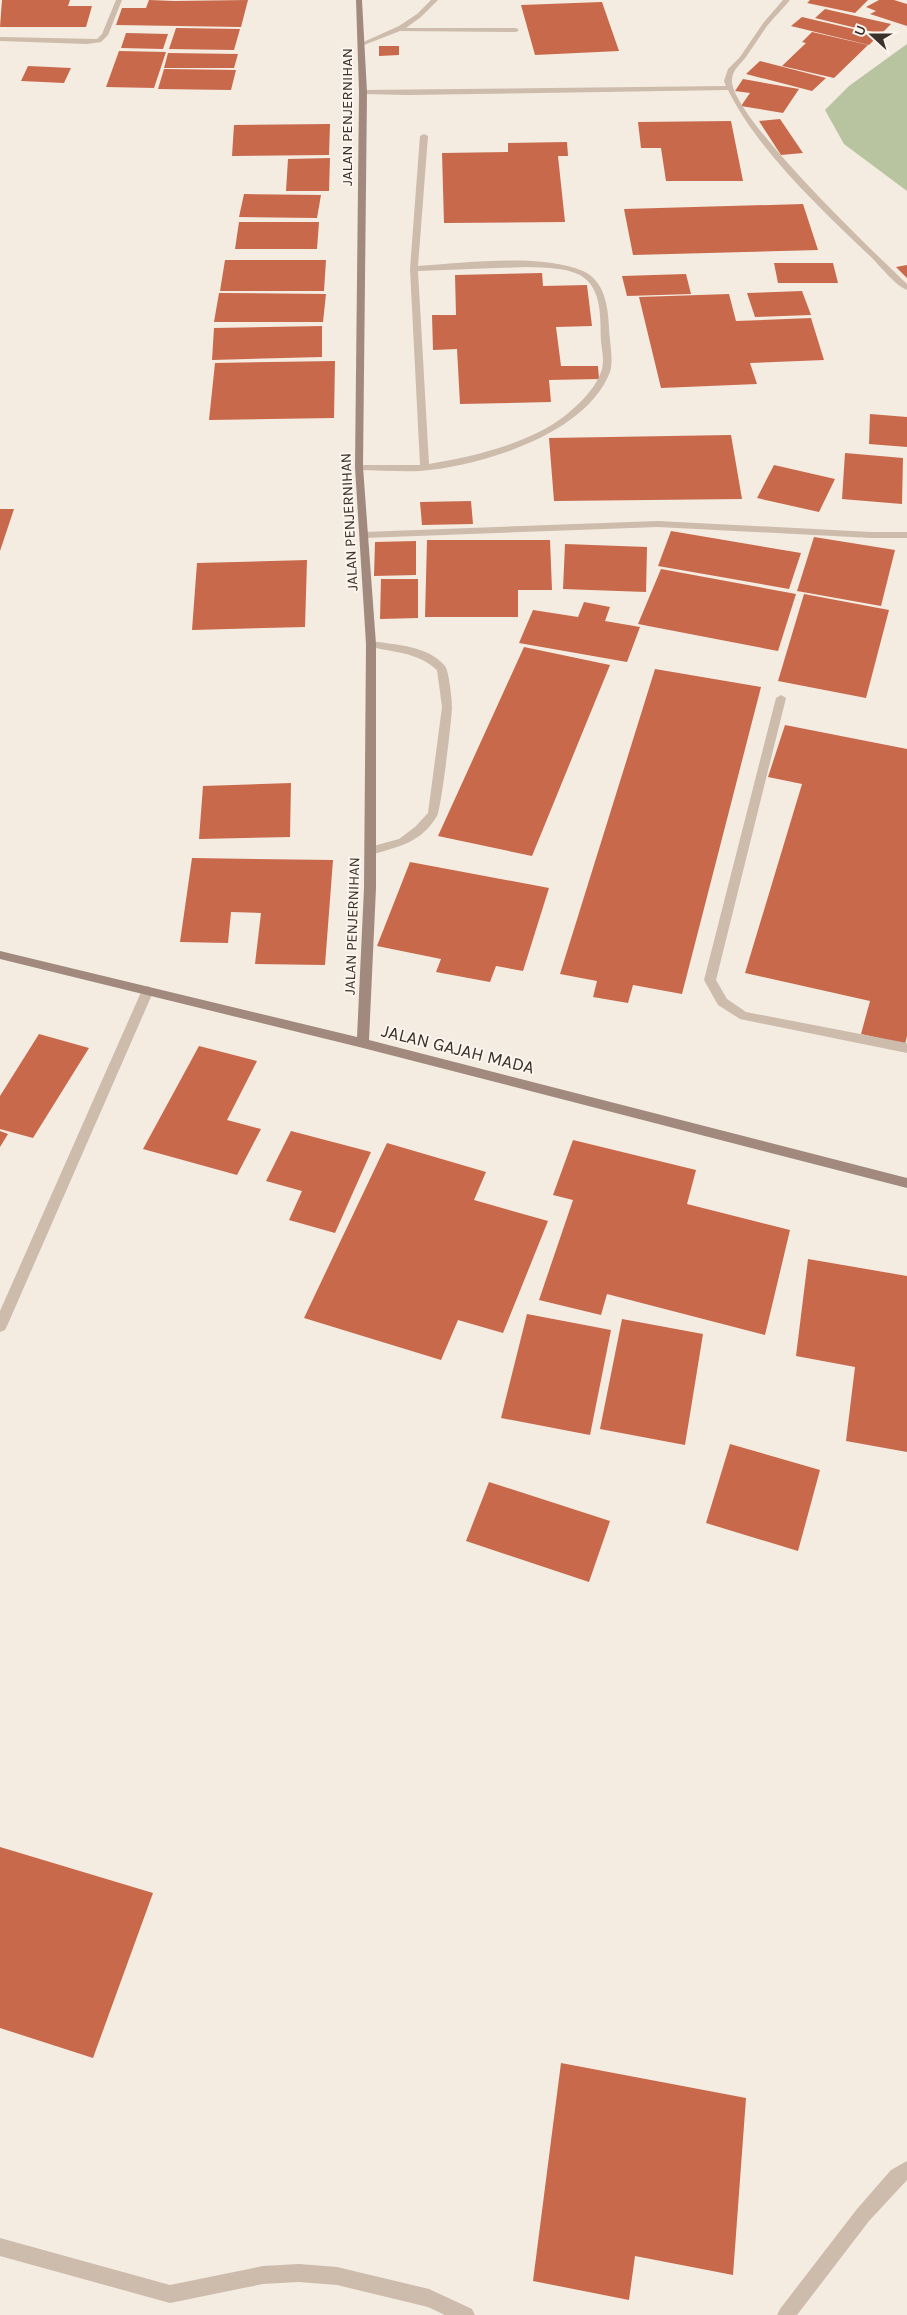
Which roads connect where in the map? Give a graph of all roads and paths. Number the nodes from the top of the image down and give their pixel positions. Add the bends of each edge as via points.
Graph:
1 (119, 0) edge
2 (359, 0) edge
3 (435, 0) edge
4 (787, 0) edge
5 (402, 30) junction
6 (516, 30) dead end
7 (0, 39) edge
8 (362, 44) junction
9 (730, 88) junction
10 (363, 92) junction
11 (424, 136) dead end
12 (414, 269) junction
13 (907, 288) edge
14 (359, 467) junction
15 (425, 467) junction
16 (364, 535) junction
17 (907, 535) edge
18 (371, 644) junction
19 (781, 698) dead end
20 (370, 851) junction
21 (0, 955) edge
22 (148, 990) junction
23 (363, 1043) junction
24 (907, 1048) edge
25 (907, 1183) edge
26 (0, 1326) edge
27 (907, 2170) edge
28 (0, 2246) edge
29 (466, 2315) edge
30 (786, 2315) edge

1 - 7 street via 105,35 99,40
2 - 8 street, JALAN PENJERNIHAN
3 - 5 street
4 - 9 street via 731,69
5 - 6 street
5 - 8 street
8 - 10 street, JALAN PENJERNIHAN
9 - 10 street
9 - 13 street via 740,111 803,185
10 - 14 street, JALAN PENJERNIHAN
11 - 12 street
12 - 15 street
12 - 15 street via 553,265 583,274 596,288 604,304 606,372 590,398 572,414 516,446 473,460
14 - 15 street
14 - 16 street, JALAN PENJERNIHAN
16 - 17 street via 658,524
16 - 18 street, JALAN PENJERNIHAN
18 - 20 street, JALAN PENJERNIHAN
18 - 20 street via 411,650 432,659 442,669 447,707 434,814 403,842
19 - 24 street via 710,980 718,999 729,1010 744,1016
20 - 23 street, JALAN PENJERNIHAN
21 - 22 street, JALAN GAJAH MADA
22 - 23 street, JALAN GAJAH MADA
22 - 26 street
23 - 25 street, JALAN GAJAH MADA
27 - 30 street via 896,2176 862,2214
28 - 29 street via 170,2294 263,2275 299,2273 337,2276 429,2298

